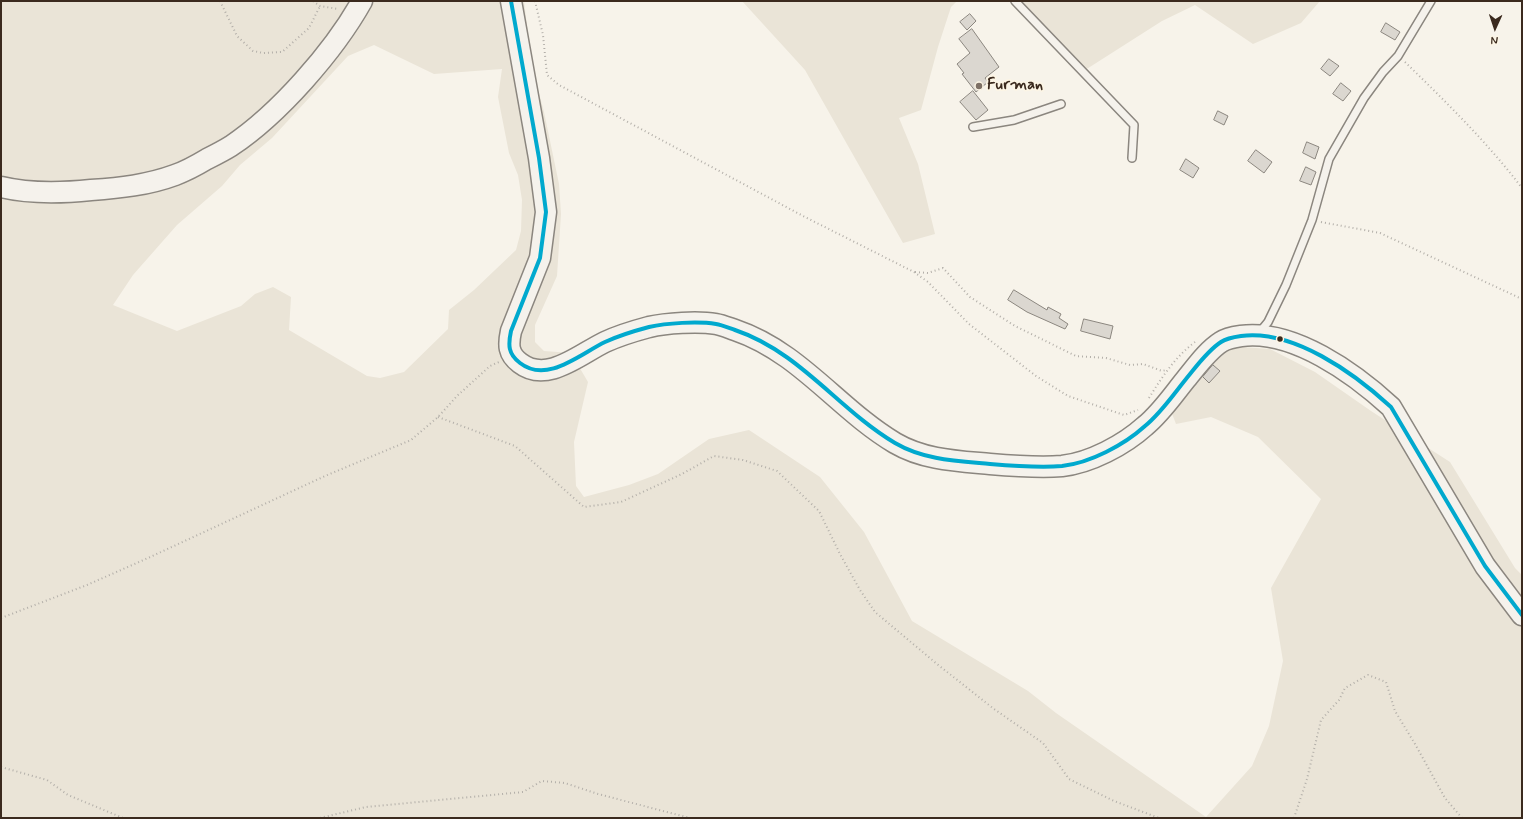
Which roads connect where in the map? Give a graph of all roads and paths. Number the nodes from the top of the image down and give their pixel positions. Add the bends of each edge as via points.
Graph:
1 (220, 1) edge
2 (313, 1) edge
3 (511, 1) edge
4 (535, 1) edge
5 (1016, 1) edge
6 (1431, 1) edge
7 (320, 6) junction
8 (359, 6) edge
9 (1398, 56) junction
10 (1061, 104) dead end
11 (973, 127) dead end
12 (1132, 158) dead end
13 (1, 186) edge
14 (1522, 188) edge
15 (1312, 220) junction
16 (914, 272) junction
17 (1522, 299) edge
18 (1258, 335) junction
19 (514, 357) junction
20 (1146, 402) dead end
21 (1142, 409) dead end
22 (438, 417) junction
23 (1522, 615) edge
24 (1, 618) edge
25 (1, 767) edge
26 (123, 818) edge
27 (320, 818) edge
28 (690, 818) edge
29 (1159, 818) edge
30 (1294, 818) edge
31 (1462, 818) edge

1 - 7 path via 236,36 254,51 263,53 282,52 309,28
2 - 7 path
3 - 19 main road via 546,212 540,258 511,331 508,345
4 - 16 path via 543,35 547,75 559,85 803,216
5 - 12 lane via 1134,125
6 - 9 lane
7 - 8 path
8 - 13 main road via 329,50 263,121 231,146 198,164 175,175 144,184 112,189 41,192
9 - 14 path via 1448,103 1501,160
9 - 15 lane via 1364,98 1329,160
10 - 11 lane via 1014,120
15 - 17 path via 1380,233
15 - 18 lane via 1286,285 1268,322
16 - 20 path via 928,273 943,268 970,297 1015,326 1076,356 1106,358 1130,365 1143,364 1162,371 1167,370
16 - 21 path via 928,282 969,324 1036,376 1068,396 1124,415
18 - 19 main road via 1233,337 1221,342 1199,363 1158,414 1145,426 1124,442 1091,459 1063,466 947,460 907,449 869,425 784,355 752,336 717,324 650,327 606,342 558,368 531,369
18 - 23 main road via 1277,338 1308,350 1348,373 1391,407 1485,566
19 - 22 path via 490,366
22 - 24 path via 411,440 325,476 87,586
22 - 29 path via 515,446 584,507 621,502 714,456 743,460 777,471 819,511 840,554 875,612 983,700 1043,743 1069,779 1114,801
25 - 26 path via 47,780 68,794
27 - 28 path via 366,807 523,792 542,781 565,783
30 - 31 path via 1307,779 1320,720 1339,700 1345,688 1368,675 1386,682 1395,711 1445,798

